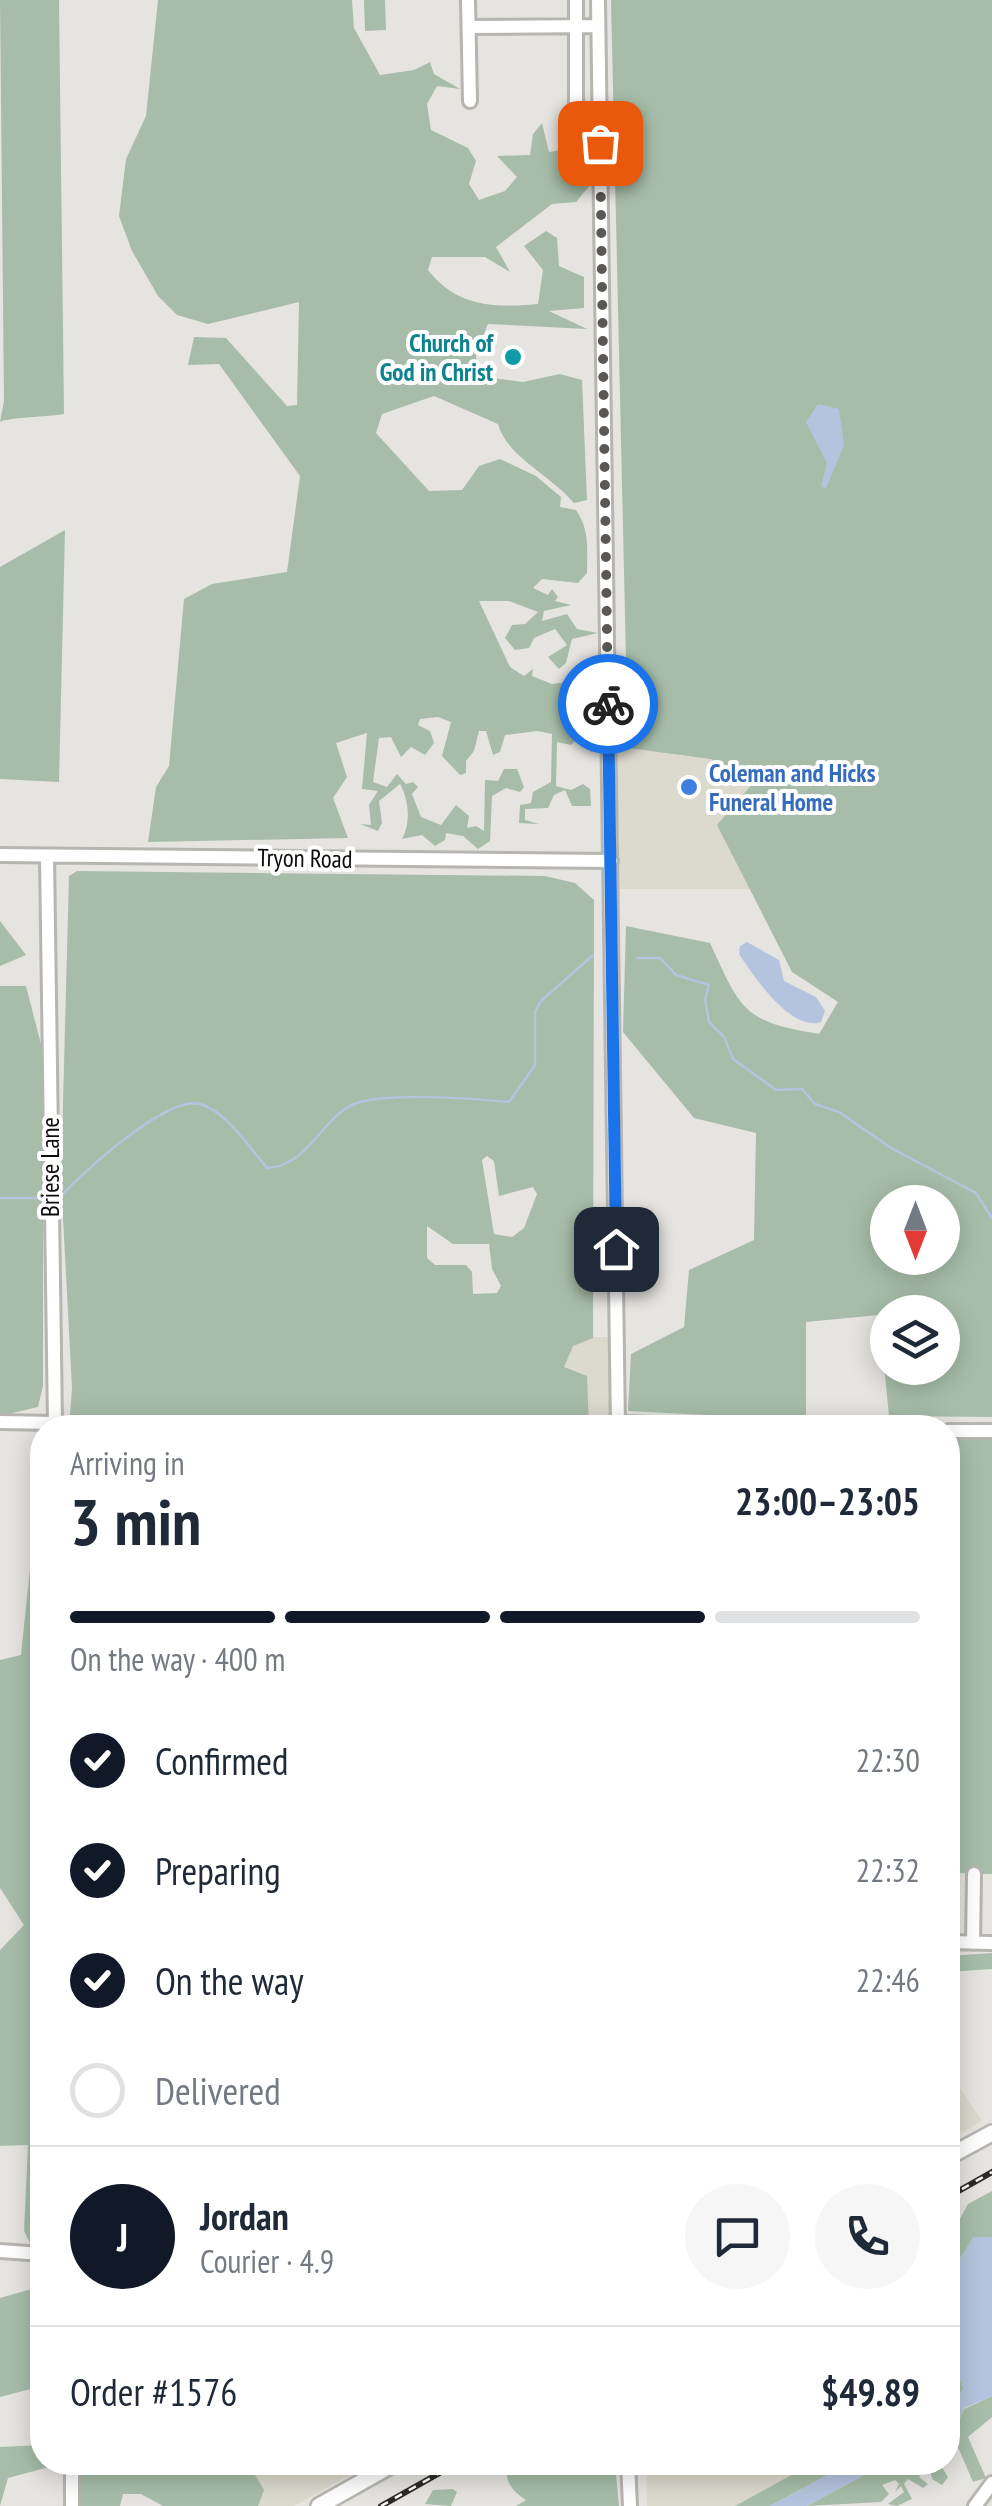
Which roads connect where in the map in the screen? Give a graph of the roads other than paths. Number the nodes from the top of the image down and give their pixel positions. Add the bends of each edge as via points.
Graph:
1 (468, 0) edge
2 (576, 0) edge
3 (598, 0) edge
4 (576, 26) junction
5 (598, 26) junction
6 (468, 27) junction
7 (470, 101) dead end
8 (600, 143) junction
9 (0, 855) edge
10 (46, 856) junction
11 (611, 862) junction
12 (55, 1415) edge
13 (618, 1415) edge
14 (0, 1422) edge
15 (30, 1422) edge
16 (960, 1431) edge
17 (992, 1432) edge
18 (974, 1874) dead end
19 (960, 1942) edge
20 (973, 1942) junction
21 (992, 1943) edge
22 (992, 2133) edge
23 (960, 2150) edge
24 (0, 2252) edge
25 (30, 2253) edge
26 (72, 2475) edge
27 (374, 2475) edge
28 (629, 2475) edge
29 (992, 2484) edge
30 (72, 2506) edge
31 (319, 2506) edge
32 (630, 2506) edge
33 (975, 2506) edge

1 - 6 street
2 - 4 street
3 - 5 street
4 - 5 street
4 - 6 street
4 - 8 street via 576,143
5 - 8 street
6 - 7 street
8 - 11 street
9 - 10 street, Tryon Road
10 - 11 street, Tryon Road
10 - 12 street, Briese Lane
11 - 13 street
14 - 15 street, Briese Lane
16 - 17 street
18 - 20 street
19 - 20 street
20 - 21 street
22 - 23 main road
24 - 25 street
26 - 30 street
27 - 31 main road
28 - 32 street
29 - 33 street

